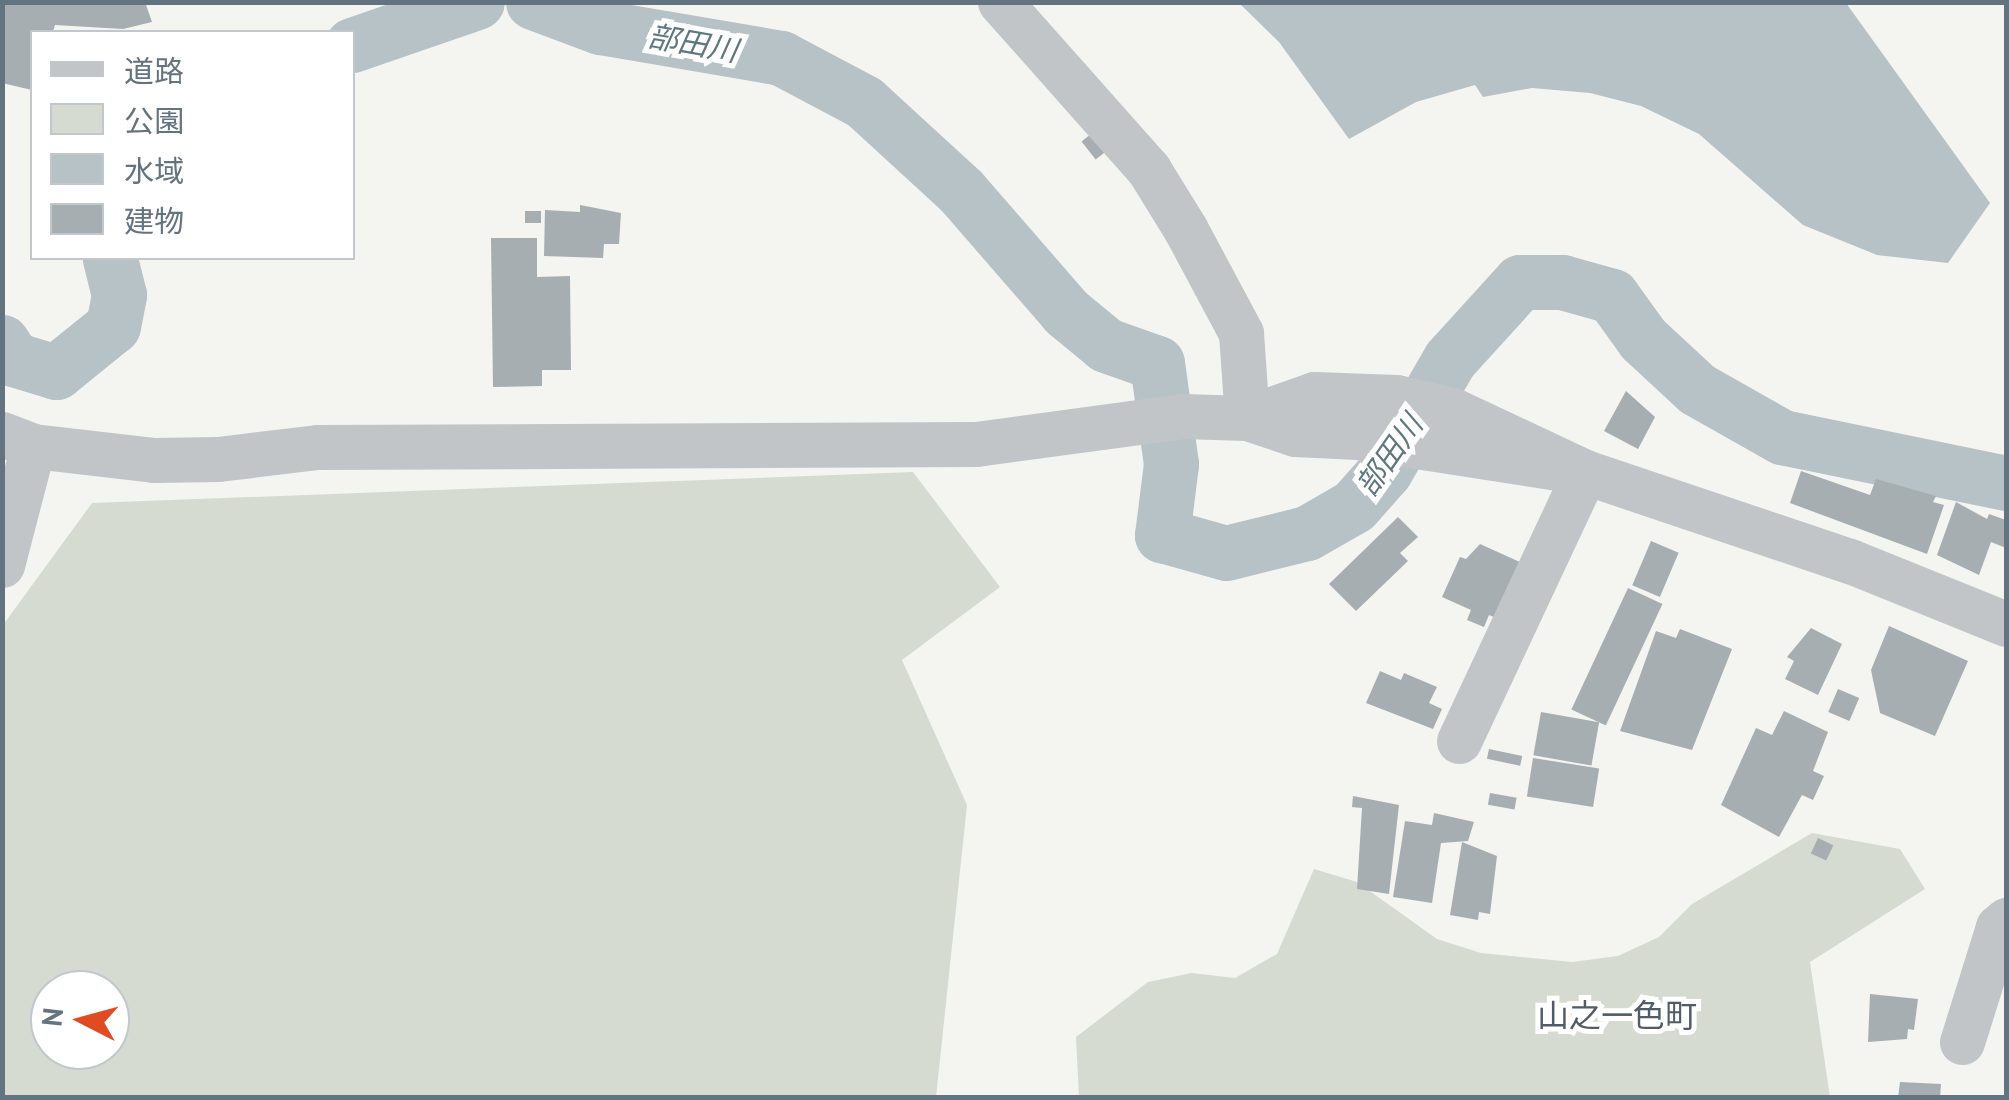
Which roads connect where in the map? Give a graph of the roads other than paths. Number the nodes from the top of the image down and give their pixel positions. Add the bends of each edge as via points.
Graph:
1 (1000, 2) edge
2 (1247, 418) junction
3 (1448, 429) junction
4 (18, 440) edge
5 (1585, 472) junction
6 (2, 565) edge
7 (2006, 624) edge
8 (1459, 741) dead end
9 (2006, 920) edge
10 (1962, 1042) dead end

1 - 2 street via 1149,170 1186,230 1241,333
2 - 3 street via 1294,434
2 - 3 street via 1314,394 1396,397
2 - 4 street via 1161,419 976,444 317,447 154,460
3 - 5 street
4 - 6 street
5 - 7 street via 1850,561
5 - 8 street
9 - 10 street via 1998,927

